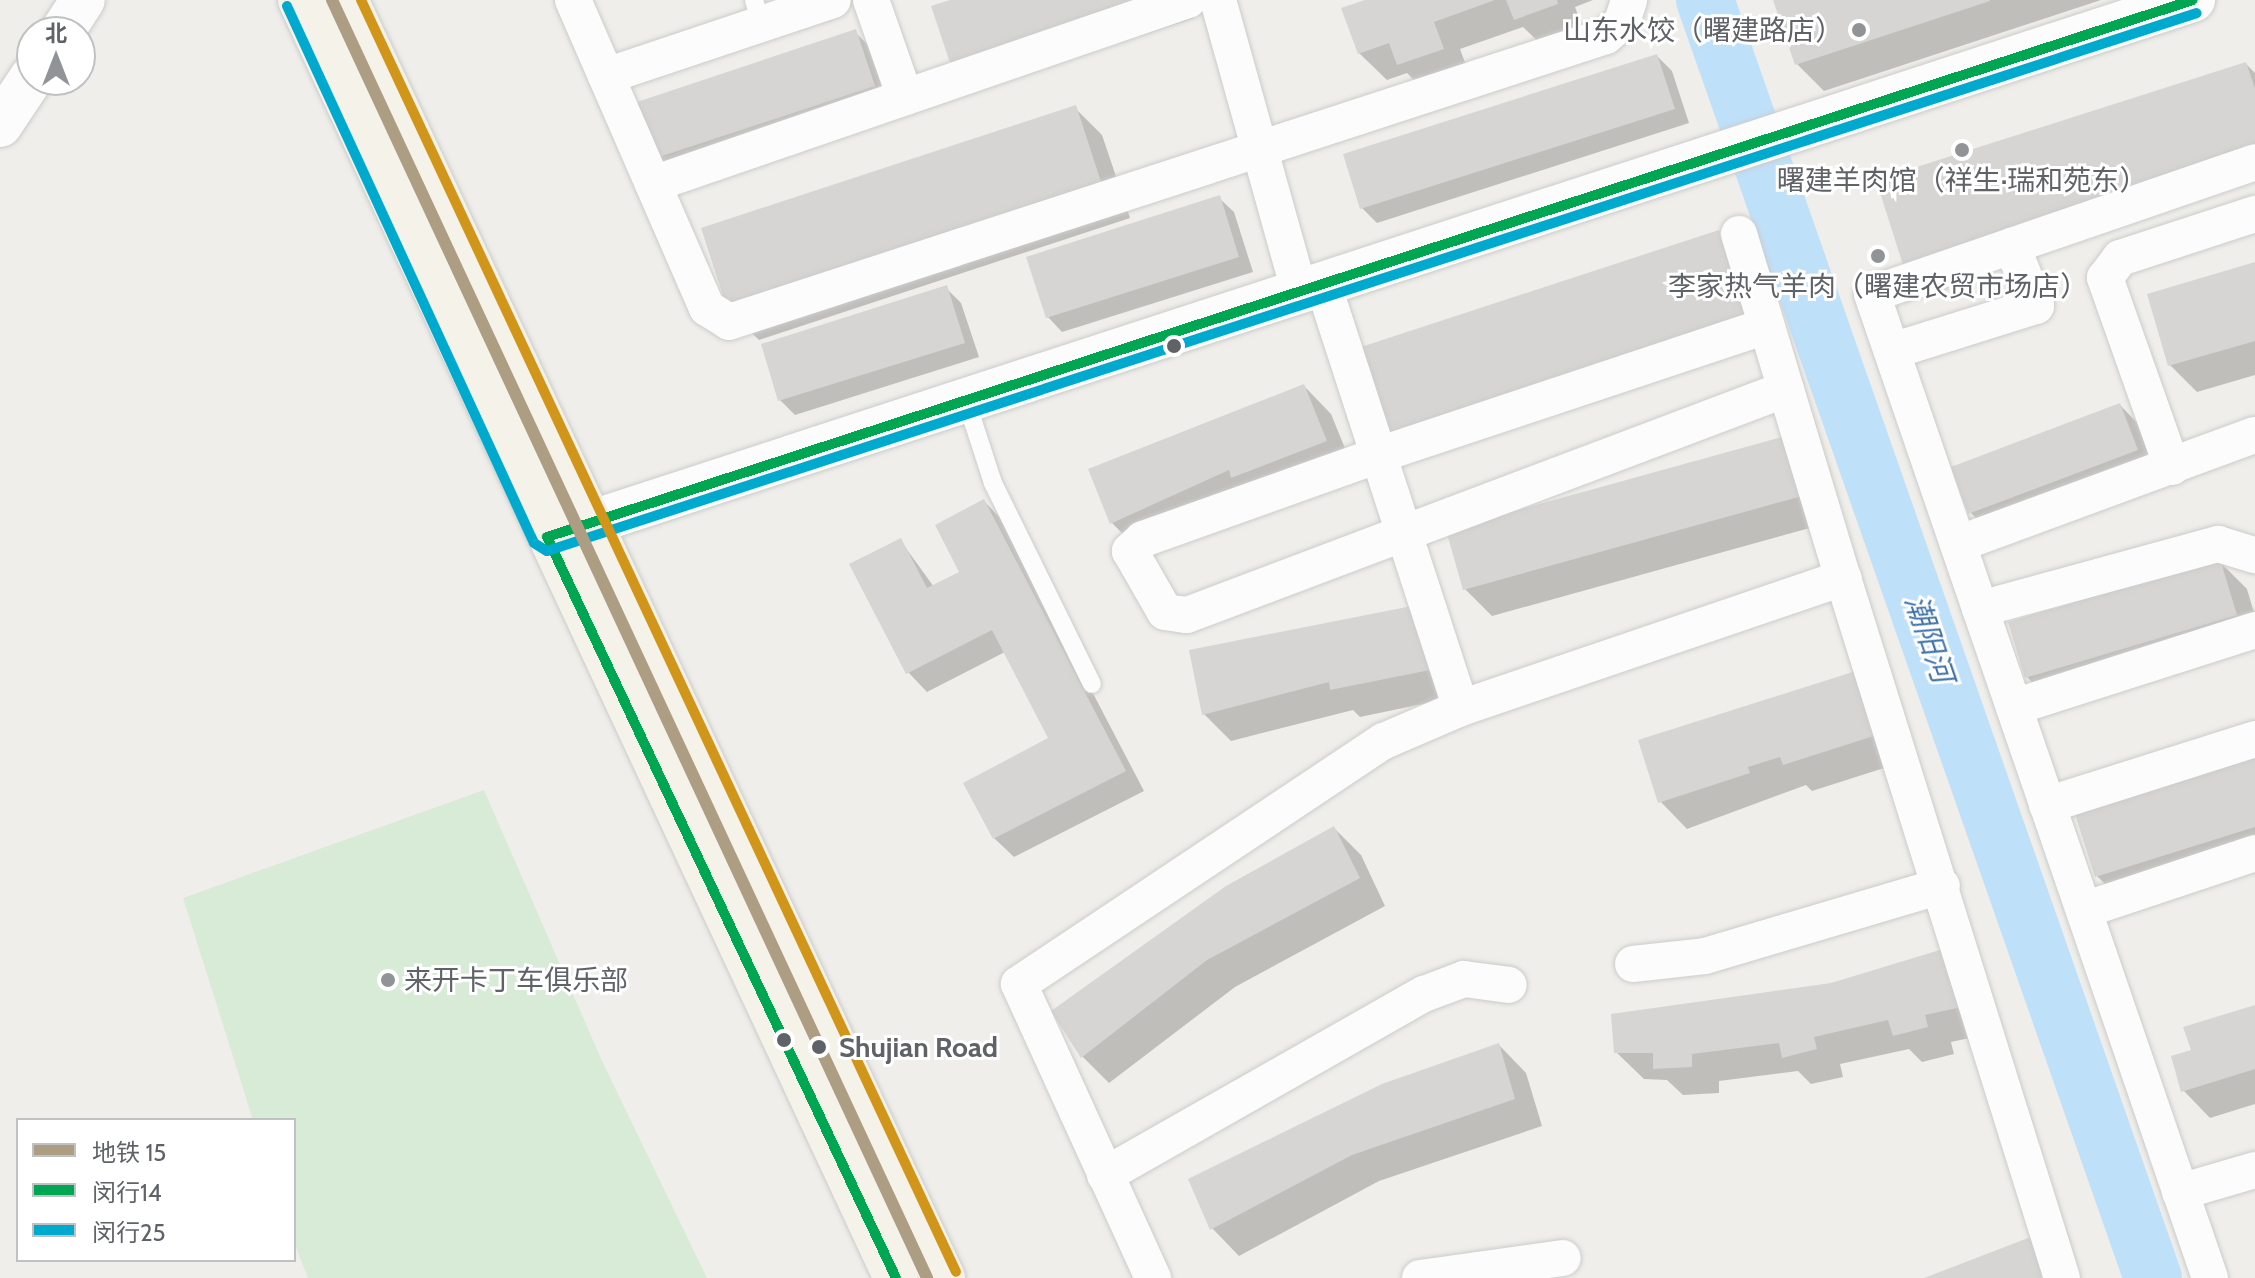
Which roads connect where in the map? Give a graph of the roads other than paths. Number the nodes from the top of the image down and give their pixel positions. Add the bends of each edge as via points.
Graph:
1 (300, 0) edge
2 (346, 0) edge
3 (573, 0) edge
4 (833, 0) edge
5 (871, 0) edge
6 (1188, 0) edge
7 (1218, 0) edge
8 (1629, 0) edge
9 (2184, 1) edge
10 (758, 12) edge
11 (606, 76) junction
12 (19, 96) edge
13 (905, 97) junction
14 (0, 125) edge
15 (1259, 148) junction
16 (2255, 162) edge
17 (653, 184) junction
18 (2255, 214) edge
19 (1739, 234) dead end
20 (2012, 246) junction
21 (1311, 288) junction
22 (1766, 326) junction
23 (1892, 351) junction
24 (1786, 389) junction
25 (966, 400) junction
26 (2255, 435) edge
27 (1379, 455) junction
28 (2172, 467) junction
29 (592, 522) junction
30 (1404, 533) junction
31 (547, 537) junction
32 (1958, 544) junction
33 (2255, 555) edge
34 (1843, 578) junction
35 (1980, 609) junction
36 (2255, 630) edge
37 (1092, 684) dead end
38 (2014, 707) junction
39 (1461, 708) junction
40 (2255, 739) edge
41 (2047, 805) junction
42 (2255, 853) edge
43 (1942, 886) junction
44 (2084, 910) junction
45 (1633, 964) dead end
46 (1509, 985) dead end
47 (2255, 1170) edge
48 (1105, 1175) junction
49 (2180, 1192) junction
50 (1563, 1258) dead end
51 (896, 1278) edge
52 (943, 1278) edge
53 (1153, 1278) edge
54 (1420, 1278) edge
55 (2062, 1278) edge
56 (2210, 1278) edge

1 - 31 main road
2 - 29 main road
3 - 11 street
4 - 10 street
5 - 13 street
6 - 13 street
7 - 15 street
8 - 15 street via 1622,22 1606,36
9 - 21 street
10 - 11 street
11 - 17 street
12 - 14 street
13 - 17 street
15 - 17 street via 729,322 707,308
15 - 21 street
16 - 20 street
18 - 28 street via 2120,258 2105,278
19 - 22 street
20 - 23 street via 1872,294
20 - 23 street via 2036,306
21 - 25 street
21 - 27 street
22 - 24 street
22 - 27 street
23 - 32 street
24 - 30 street
24 - 34 street
25 - 29 street
25 - 37 lane via 993,483
26 - 28 street
27 - 30 street
27 - 30 street via 1143,539 1130,551 1165,612 1187,615
28 - 32 street
29 - 31 street
29 - 52 main road
30 - 39 street
31 - 51 main road
32 - 35 street
33 - 35 street via 2218,544
34 - 39 street
34 - 43 street
35 - 38 street
36 - 38 street
38 - 41 street
39 - 48 street via 1384,741 1019,984
40 - 41 street
41 - 44 street
42 - 44 street
43 - 45 street via 1705,956
43 - 55 street
44 - 49 street
46 - 48 street via 1464,979 1424,994
47 - 49 street
48 - 53 street
49 - 56 street
50 - 54 street

